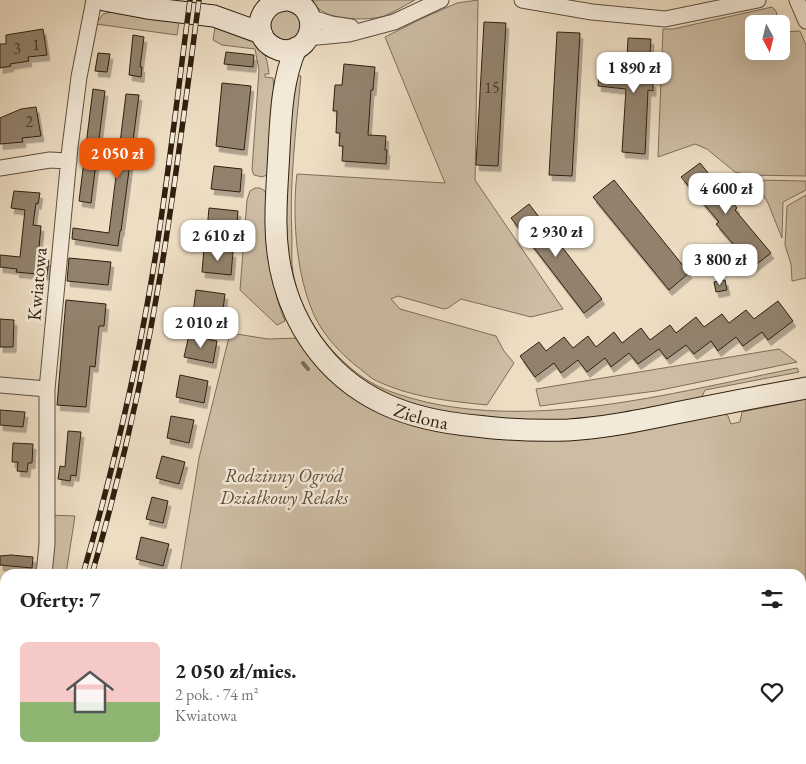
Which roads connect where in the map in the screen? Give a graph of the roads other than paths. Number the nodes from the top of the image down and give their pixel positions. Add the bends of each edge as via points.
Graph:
1 (94, 0) edge
2 (104, 0) edge
3 (441, 0) edge
4 (522, 0) edge
5 (758, 0) edge
6 (796, 0) edge
7 (288, 4) edge
8 (214, 16) junction
9 (806, 21) edge
10 (370, 28) junction
11 (267, 40) junction
12 (302, 43) junction
13 (283, 94) junction
14 (69, 161) junction
15 (0, 168) edge
16 (0, 385) edge
17 (806, 388) edge
18 (47, 389) junction
19 (44, 569) edge

1 - 14 street, Kwiatowa via 79,77
2 - 8 main road
3 - 10 street via 394,22
4 - 5 street via 651,19 673,18
6 - 9 street
7 - 8 main road
7 - 10 street via 332,24
7 - 11 main road via 261,20
7 - 12 main road via 311,28
8 - 11 main road
10 - 12 street
11 - 12 main road via 283,50
11 - 13 main road, Zielona
12 - 13 main road, Zielona via 292,58
13 - 17 main road, Zielona via 276,229 284,285 297,318 317,350 346,380 380,403 413,416 448,423 516,430 567,430 619,424
14 - 15 street via 50,160
14 - 18 street, Kwiatowa
16 - 18 street
18 - 19 street, Kwiatowa

